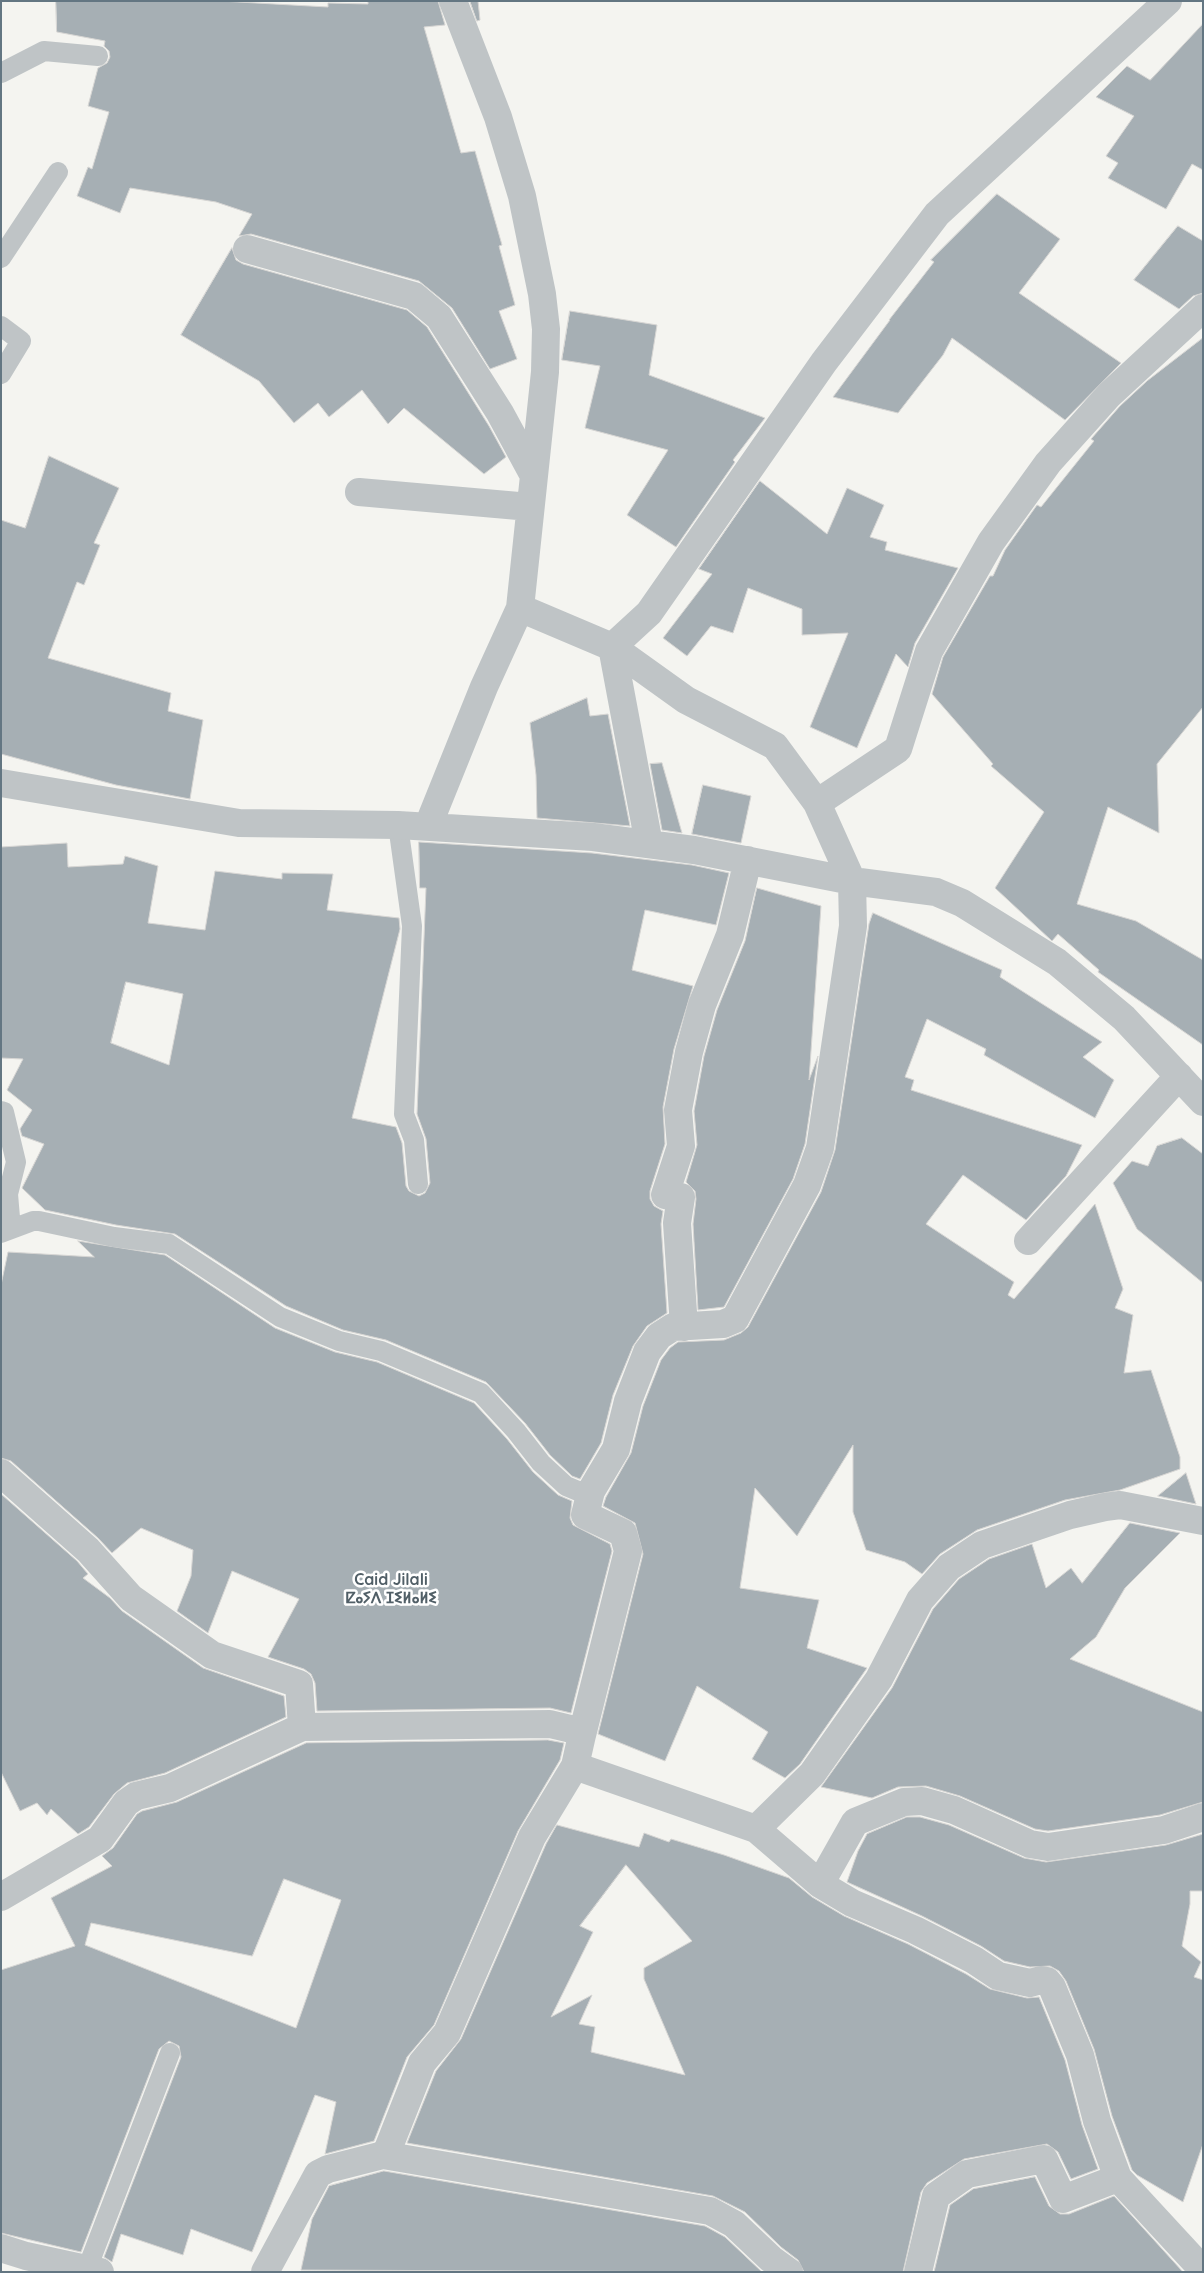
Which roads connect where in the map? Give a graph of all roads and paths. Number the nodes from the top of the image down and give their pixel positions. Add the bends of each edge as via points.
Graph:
1 (452, 1) edge
2 (1168, 1) edge
3 (98, 56) dead end
4 (1, 73) edge
5 (58, 172) dead end
6 (247, 249) dead end
7 (1, 258) edge
8 (1203, 308) edge
9 (1, 326) edge
10 (1, 374) edge
11 (533, 474) junction
12 (359, 492) dead end
13 (530, 507) junction
14 (520, 608) junction
15 (612, 648) junction
16 (1, 783) edge
17 (817, 803) junction
18 (398, 824) junction
19 (428, 826) junction
20 (649, 844) junction
21 (748, 860) junction
22 (852, 880) junction
23 (1179, 1076) junction
24 (1203, 1102) edge
25 (1, 1111) edge
26 (418, 1184) dead end
27 (6, 1231) edge
28 (1028, 1241) dead end
29 (684, 1327) junction
30 (1, 1473) edge
31 (591, 1492) junction
32 (1203, 1520) edge
33 (302, 1727) junction
34 (582, 1735) junction
35 (575, 1766) junction
36 (1203, 1816) edge
37 (756, 1828) junction
38 (820, 1884) junction
39 (1, 1896) edge
40 (170, 2053) dead end
41 (383, 2155) junction
42 (1118, 2178) junction
43 (1, 2248) edge
44 (93, 2270) edge
45 (1203, 2270) edge
46 (265, 2272) edge
47 (789, 2272) edge
48 (918, 2272) edge

1 - 11 street via 498,117 522,196 542,294 546,329 545,372
2 - 15 street via 937,214 824,362 649,613
3 - 4 lane via 44,51
5 - 7 lane
6 - 11 street via 414,296 439,318 500,413
8 - 17 street via 1108,395 1048,463 991,542 929,652 898,749
9 - 10 lane via 21,341
11 - 13 street
12 - 13 street
13 - 14 street
14 - 15 street
14 - 19 street via 476,705
15 - 17 street via 686,700 775,746
15 - 20 street
16 - 18 street via 239,823
17 - 22 street
18 - 19 street
18 - 26 lane via 412,926 404,1114 414,1140
19 - 20 street
20 - 21 street
21 - 22 street
21 - 29 street via 730,935 702,1005 689,1052 678,1110 681,1146 665,1195 681,1196 677,1223
22 - 23 street via 936,892 962,903 1057,962 1124,1018
22 - 29 street via 853,926 820,1148 807,1185 735,1319 723,1324
23 - 24 street
23 - 28 street
25 - 27 lane via 4,1112 16,1162 8,1194
27 - 31 lane via 39,1221 114,1237 169,1244 280,1317 339,1341 381,1351 481,1393 540,1463 566,1486
29 - 31 street via 673,1327 659,1336 647,1352 628,1401 616,1449
30 - 33 street via 88,1550 131,1598 212,1655 299,1684
31 - 34 street via 585,1516 623,1533 628,1551
32 - 37 street via 1120,1505 1070,1515 982,1544 949,1567 920,1600 879,1679 812,1774
33 - 34 street via 550,1724
33 - 39 street via 170,1788 136,1796 126,1803 100,1838
34 - 35 street
35 - 37 street
35 - 41 street via 532,1838 447,2032 422,2063 397,2129
36 - 38 street via 1164,1830 1048,1847 1030,1844 954,1810 922,1800 904,1802 855,1822
37 - 38 street
38 - 42 street via 852,1903 974,1960 998,1976 1030,1983 1047,1981 1080,2055 1097,2121
40 - 44 lane
41 - 46 street via 318,2174
41 - 47 street via 710,2211 734,2224 771,2260
42 - 45 street
42 - 48 street via 1063,2198 1044,2159 967,2174 936,2196
43 - 44 street

